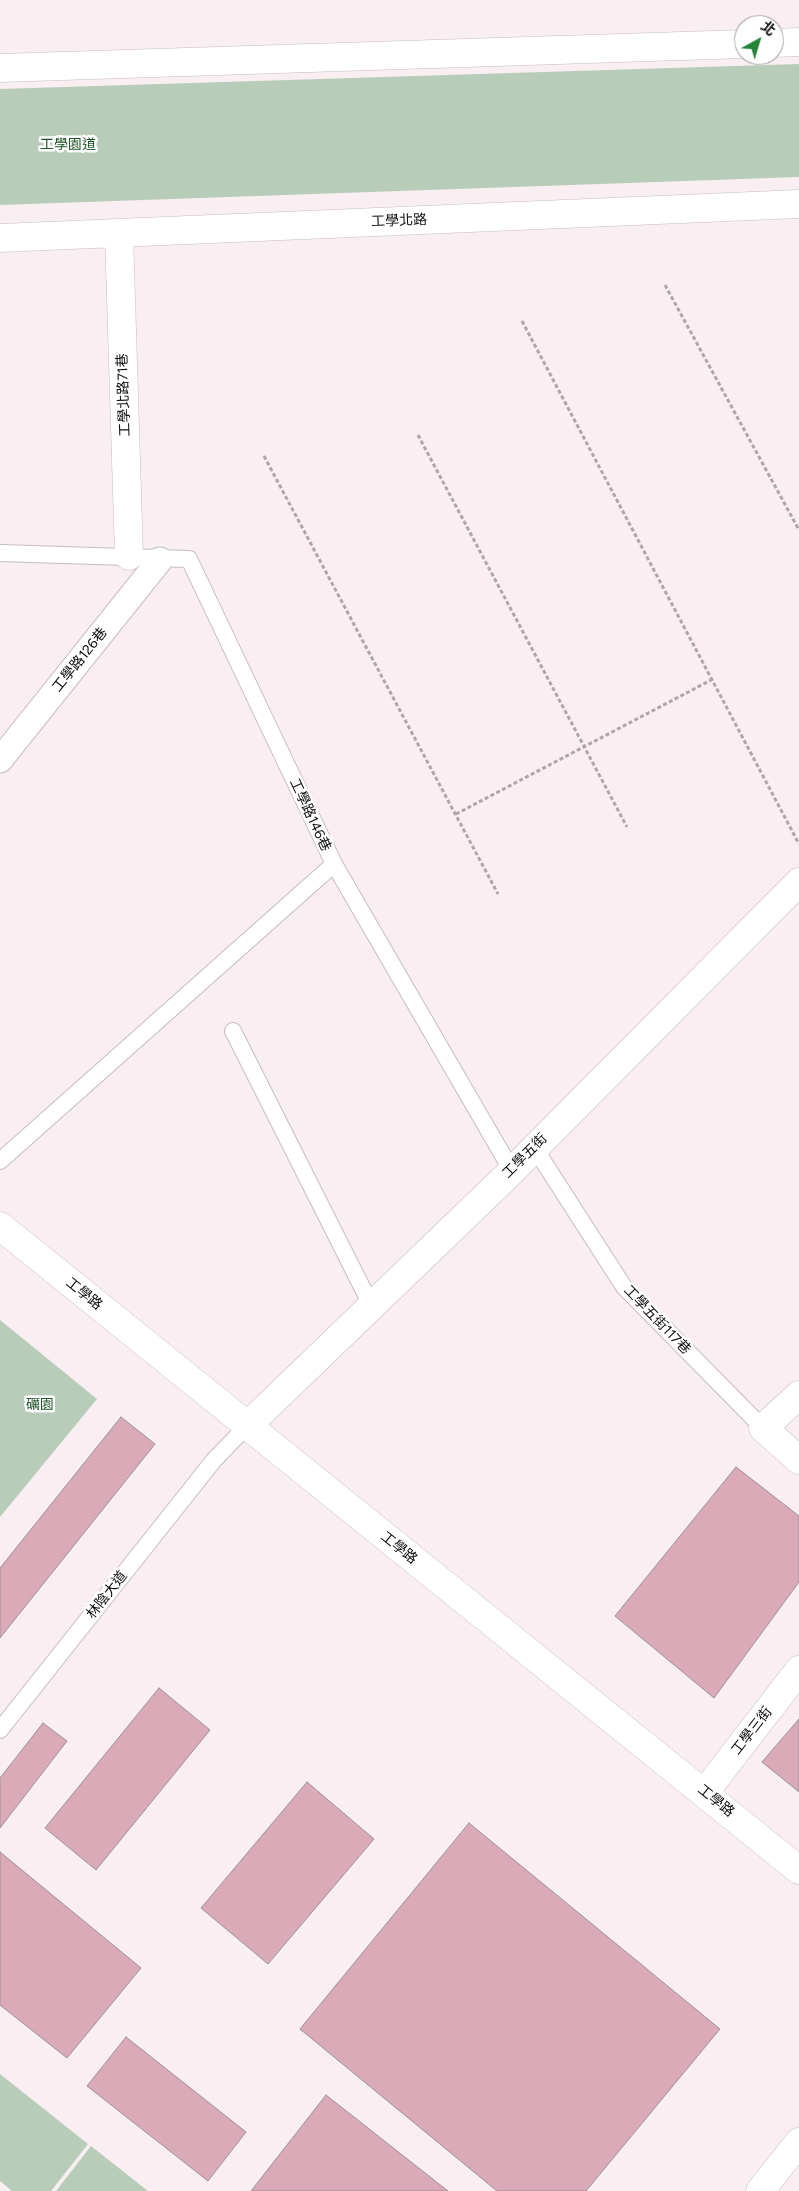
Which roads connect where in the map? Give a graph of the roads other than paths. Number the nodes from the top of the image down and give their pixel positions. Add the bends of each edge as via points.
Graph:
1 (799, 42) edge
2 (784, 43) edge
3 (734, 44) edge
4 (0, 68) edge
5 (799, 204) edge
6 (119, 233) junction
7 (0, 238) edge
8 (0, 553) edge
9 (129, 556) junction
10 (160, 560) junction
11 (0, 760) edge
12 (334, 864) junction
13 (799, 882) edge
14 (234, 1031) dead end
15 (534, 1148) junction
16 (0, 1161) edge
17 (512, 1170) junction
18 (0, 1226) edge
19 (371, 1305) junction
20 (799, 1395) edge
21 (247, 1426) junction
22 (763, 1428) junction
23 (799, 1460) edge
24 (799, 1670) edge
25 (0, 1730) edge
26 (705, 1792) junction
27 (799, 1870) edge
28 (799, 2142) edge
29 (760, 2191) edge

1 - 2 street
3 - 4 street
5 - 6 street, 工學北路
6 - 7 street, 工學北路
6 - 9 street, 工學北路71巷
8 - 9 lane, 工學路146巷
9 - 10 lane, 工學路146巷
10 - 11 street, 工學路126巷
10 - 12 lane, 工學路146巷 via 189,559
12 - 16 lane, 工學路146巷
12 - 17 lane
13 - 15 street, 工學五街
14 - 19 lane
15 - 17 street, 工學五街
15 - 22 lane, 工學五街117巷 via 624,1287
17 - 19 street, 工學五街
18 - 21 street, 工學路
19 - 21 street, 工學五街
20 - 22 street
21 - 25 lane, 林陰大道 via 214,1460
21 - 26 street, 工學路
22 - 23 street
24 - 26 street, 工學三街
26 - 27 street, 工學路
28 - 29 street

